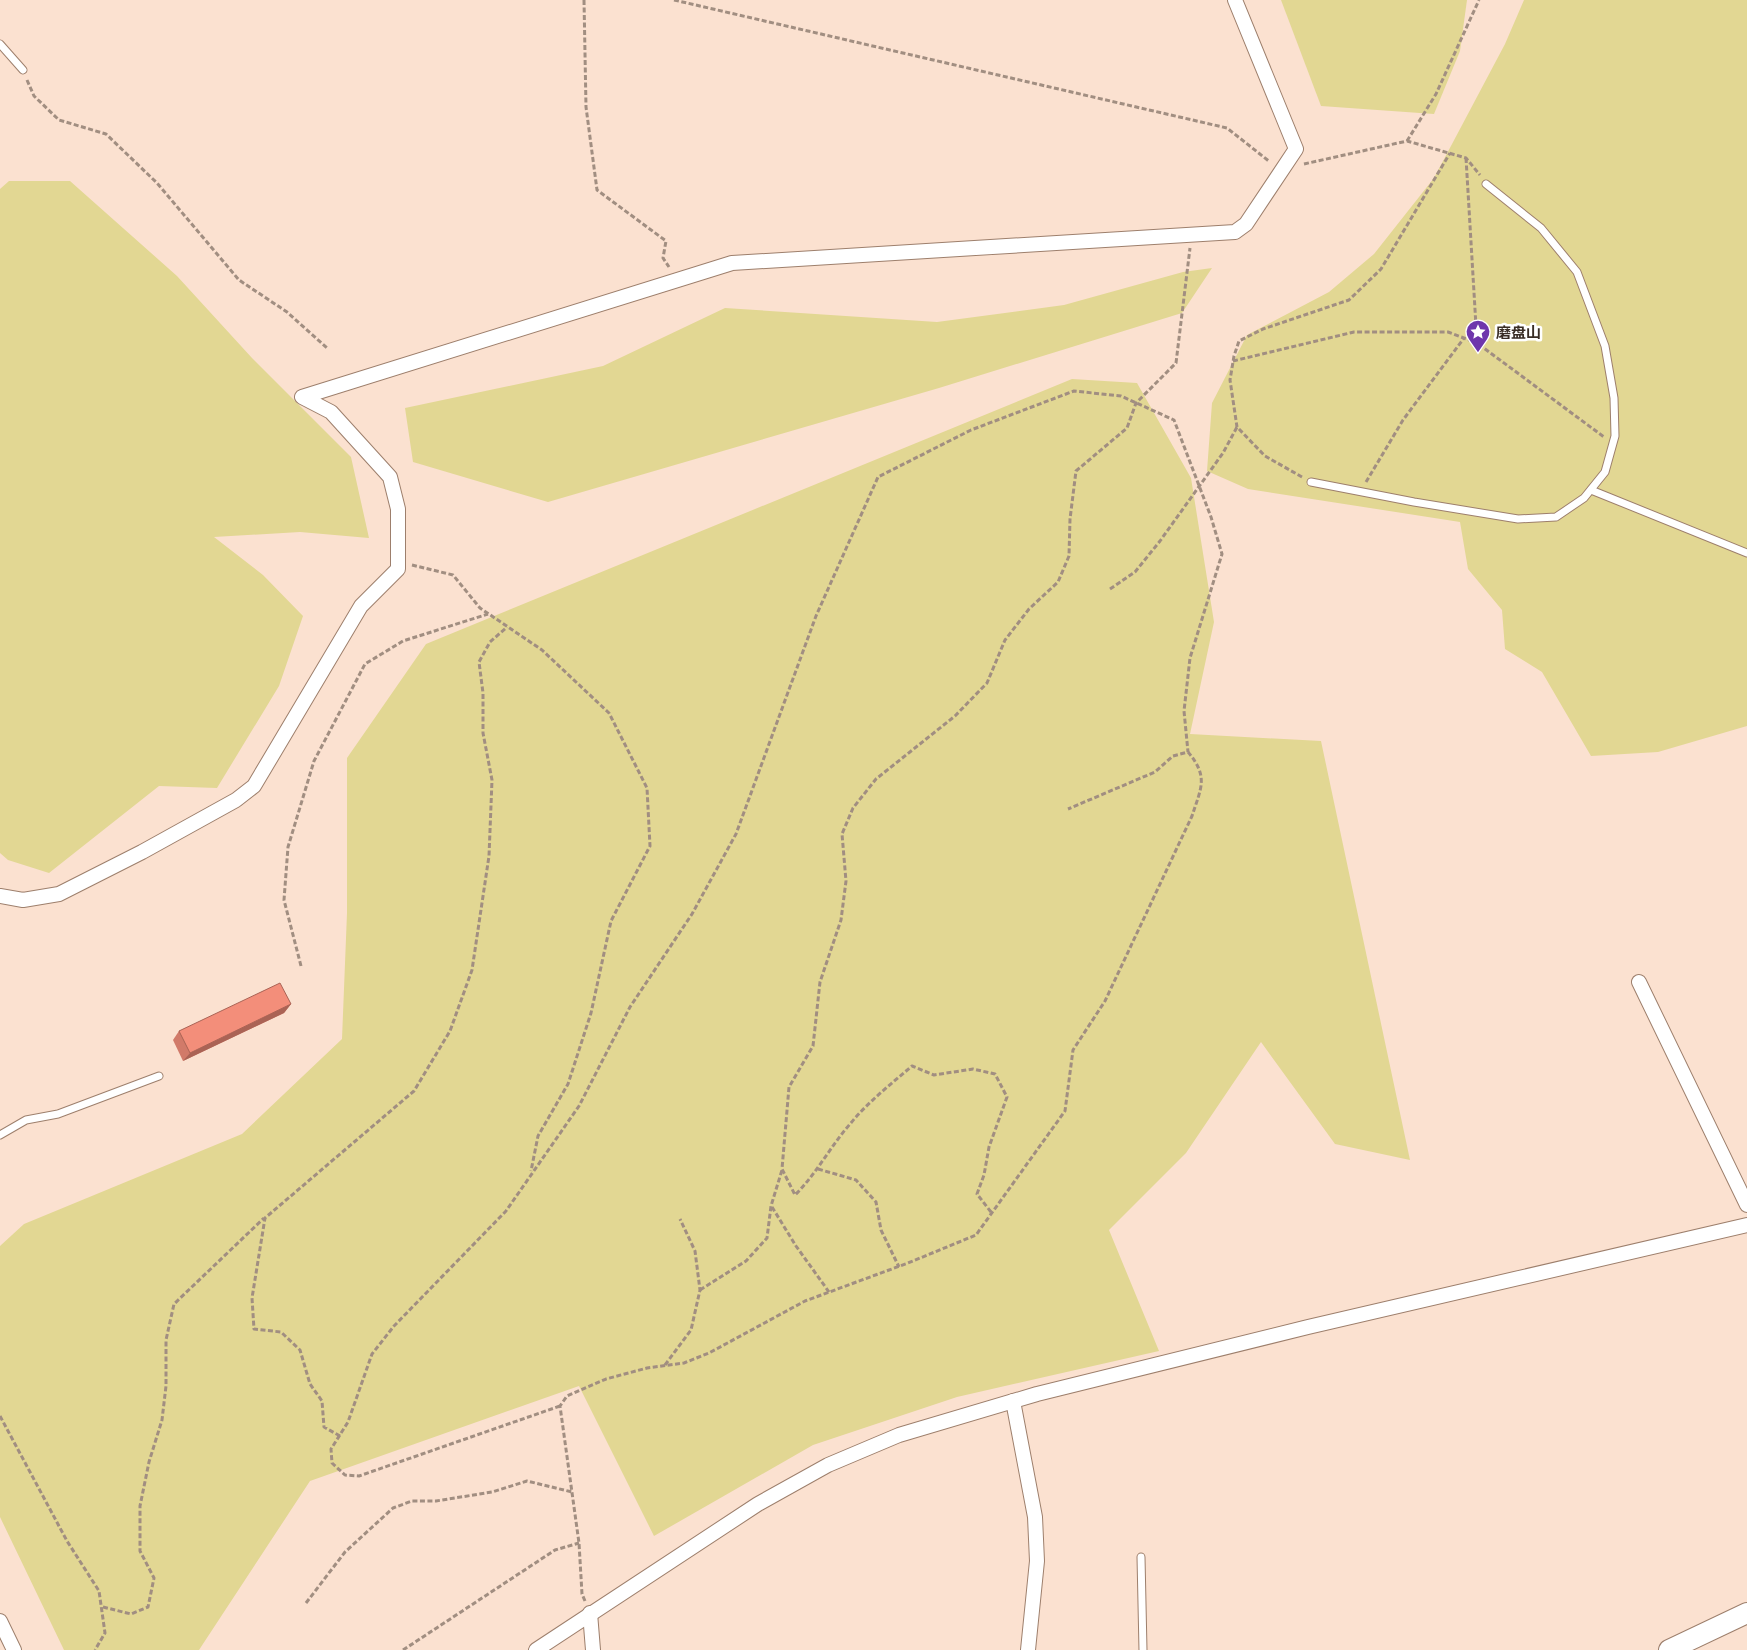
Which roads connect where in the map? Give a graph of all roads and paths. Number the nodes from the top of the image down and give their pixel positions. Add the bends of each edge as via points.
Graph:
1 (584, 0) edge
2 (674, 0) edge
3 (1235, 0) edge
4 (1480, 0) edge
5 (0, 44) edge
6 (23, 70) joint
7 (1407, 141) junction
8 (1450, 153) junction
9 (1466, 158) junction
10 (1282, 171) junction
11 (1486, 184) joint
12 (1191, 235) junction
13 (678, 279) junction
14 (1464, 338) junction
15 (1477, 343) junction
16 (327, 348) dead end
17 (1233, 361) junction
18 (1136, 403) junction
19 (1237, 426) junction
20 (1613, 443) junction
21 (1311, 482) joint
22 (1199, 486) junction
23 (1591, 490) junction
24 (1360, 492) junction
25 (1747, 554) edge
26 (398, 562) junction
27 (1110, 589) dead end
28 (489, 614) junction
29 (508, 627) junction
30 (1188, 752) junction
31 (1068, 809) dead end
32 (0, 896) edge
33 (301, 966) dead end
34 (1639, 982) dead end
35 (160, 1076) dead end
36 (0, 1135) edge
37 (782, 1169) junction
38 (818, 1169) junction
39 (530, 1174) junction
40 (1747, 1205) edge
41 (771, 1206) junction
42 (991, 1212) junction
43 (265, 1218) junction
44 (680, 1219) dead end
45 (1747, 1225) edge
46 (899, 1266) junction
47 (700, 1290) junction
48 (829, 1292) junction
49 (665, 1366) junction
50 (1013, 1401) junction
51 (560, 1406) junction
52 (0, 1416) edge
53 (340, 1436) junction
54 (572, 1492) junction
55 (578, 1543) junction
56 (1141, 1557) dead end
57 (306, 1603) dead end
58 (102, 1607) junction
59 (590, 1613) junction
60 (1747, 1613) edge
61 (0, 1621) edge
62 (1747, 1625) edge
63 (14, 1650) edge
64 (95, 1650) edge
65 (403, 1650) edge
66 (536, 1650) edge
67 (593, 1650) edge
68 (1028, 1650) edge
69 (1143, 1650) edge
70 (1669, 1650) edge
71 (1695, 1650) edge

1 - 13 path via 586,107 597,190 666,241 662,258
2 - 10 path via 1227,128
3 - 10 street via 1296,149
4 - 7 path via 1436,94
5 - 6 lane
6 - 16 path via 34,96 59,120 106,134 157,183 239,280 288,312
7 - 8 path
7 - 10 path via 1327,157
8 - 9 path
8 - 17 path via 1381,269 1349,300 1263,329 1239,341
9 - 11 path
9 - 15 path
10 - 12 street via 1246,224 1235,232
11 - 20 lane via 1541,228 1577,272 1604,346 1614,398
12 - 13 street via 732,262
12 - 18 path via 1176,363
13 - 26 street via 302,397 331,412 390,477 398,509
14 - 15 path
14 - 17 path via 1448,332 1354,332
14 - 24 path via 1403,420
15 - 20 path
17 - 19 path via 1231,398
18 - 22 path via 1174,420
18 - 37 path via 1127,428 1076,471 1069,556 1058,582 1029,609 1005,640 987,683 948,722 876,779 853,808 842,834 846,881 841,920 820,982 813,1046 789,1087
18 - 39 path via 1121,396 1074,391 971,430 878,477 816,616 736,834 692,914 630,1007 579,1106
19 - 21 path via 1265,456
19 - 22 path
20 - 23 lane via 1604,472
21 - 24 lane
22 - 27 path via 1136,572
22 - 30 path via 1222,554 1190,658 1184,711
23 - 24 lane via 1556,517 1518,518
23 - 25 lane
26 - 28 path via 453,575 480,608
26 - 32 street via 398,569 361,606 254,786 227,805 59,894 23,900
28 - 29 path
28 - 33 path via 404,641 365,664 314,761 288,847 284,900
29 - 39 path via 542,650 609,713 647,788 650,846 611,921 591,1013 568,1084 538,1136
29 - 43 path via 490,642 479,662 483,732 492,780 489,856 472,970 450,1031 414,1091
30 - 31 path via 1173,756 1155,772
30 - 42 path via 1199,766 1202,784 1192,816 1105,1001 1073,1050 1065,1111
34 - 40 street
35 - 36 lane via 58,1114 26,1120
37 - 38 path via 795,1194
37 - 41 path
38 - 42 path via 869,1103 912,1066 934,1075 973,1069 995,1074 1008,1097 989,1147 977,1194
38 - 46 path via 856,1180 876,1202 880,1230
39 - 53 path via 506,1211 394,1326 372,1354
41 - 47 path via 767,1238 746,1261
41 - 48 path
42 - 46 path via 976,1235
43 - 53 path via 252,1298 254,1329 281,1332 300,1350 310,1384 322,1401 324,1427
43 - 58 path via 174,1304 166,1340 162,1420 140,1506 140,1551 154,1578 148,1607 131,1614
44 - 47 path via 695,1251
45 - 50 street via 1308,1327
46 - 48 path
47 - 49 path via 691,1330
48 - 49 path via 805,1301 709,1354
49 - 51 path via 606,1379 566,1396
50 - 59 street via 899,1435 828,1465 758,1504
50 - 68 street via 1035,1517 1037,1561
51 - 53 path via 359,1476 345,1475 332,1463 332,1449
51 - 54 path
52 - 58 path via 67,1541 99,1591
54 - 55 path
54 - 57 path via 527,1481 492,1492 436,1501 412,1501 393,1508 345,1552
55 - 59 path via 582,1594
55 - 65 path via 555,1550
56 - 69 lane
58 - 64 path via 105,1633
59 - 66 street
59 - 67 street
60 - 70 main road
61 - 63 street
62 - 71 main road

